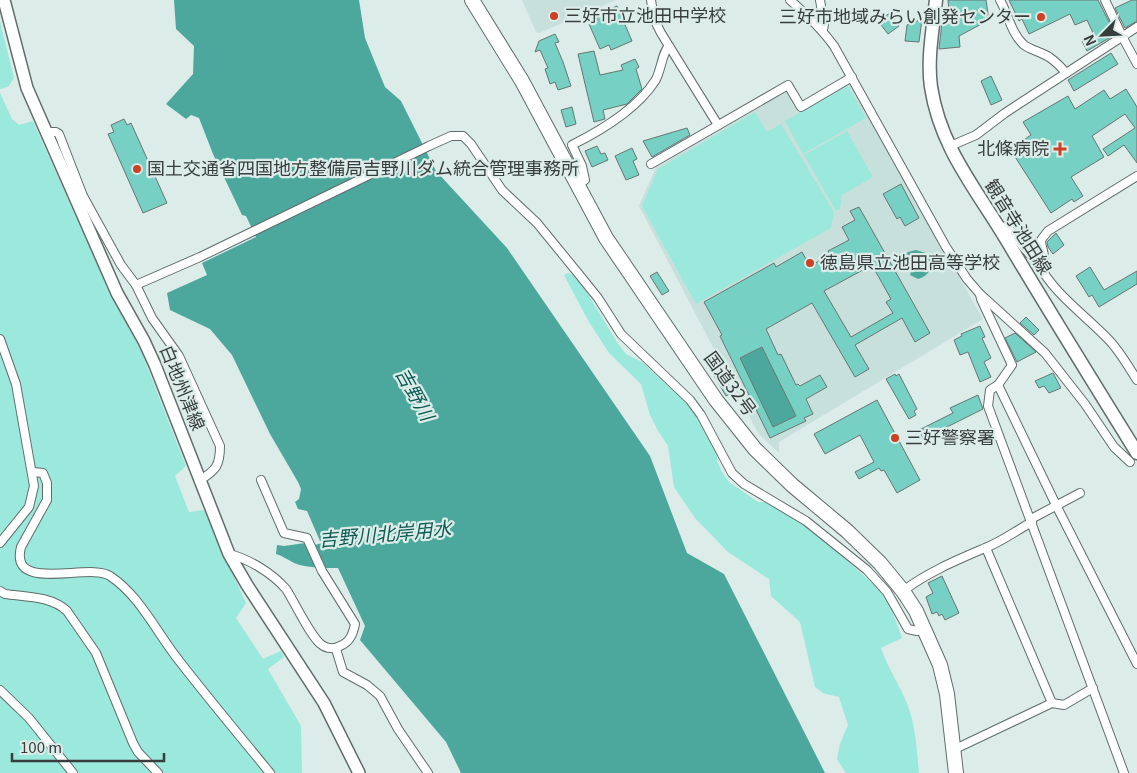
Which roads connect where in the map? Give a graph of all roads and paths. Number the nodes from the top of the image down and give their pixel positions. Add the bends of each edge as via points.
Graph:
1 (4, 0) edge
2 (472, 0) edge
3 (651, 0) edge
4 (790, 0) edge
5 (820, 0) edge
6 (936, 0) edge
7 (1000, 0) edge
8 (1105, 0) edge
9 (1137, 27) edge
10 (823, 30) junction
11 (1122, 36) junction
12 (668, 46) junction
13 (1137, 64) edge
14 (1066, 73) junction
15 (852, 77) junction
16 (718, 125) junction
17 (45, 132) junction
18 (948, 146) junction
19 (652, 164) dead end
20 (1137, 176) edge
21 (578, 185) junction
22 (999, 228) junction
23 (1038, 263) junction
24 (136, 286) junction
25 (980, 294) junction
26 (0, 339) edge
27 (1137, 380) edge
28 (998, 385) junction
29 (1134, 457) edge
30 (33, 472) junction
31 (261, 480) dead end
32 (199, 481) junction
33 (1080, 493) dead end
34 (1056, 506) junction
35 (1032, 520) junction
36 (0, 543) edge
37 (986, 548) junction
38 (229, 554) junction
39 (0, 591) edge
40 (903, 591) junction
41 (925, 629) junction
42 (336, 649) junction
43 (1137, 664) edge
44 (1093, 688) junction
45 (0, 690) edge
46 (1052, 703) junction
47 (953, 750) junction
48 (73, 773) edge
49 (158, 773) edge
50 (270, 773) edge
51 (358, 773) edge
52 (428, 773) edge
53 (956, 773) edge
54 (1124, 773) edge

1 - 17 main road, 白地州津線 via 27,88
2 - 21 highway, 国道32号 via 522,81
3 - 12 street via 654,19
4 - 10 street
5 - 10 street
6 - 18 main road, 観音寺池田線 via 930,55 931,87
7 - 14 street via 1010,25 1024,45 1048,56
8 - 11 street
9 - 11 street
10 - 15 street
11 - 13 street
11 - 14 street
12 - 16 street
12 - 21 street via 656,80 640,99 590,136 572,145 585,180
14 - 18 street via 976,135
15 - 16 street via 801,107 788,85
15 - 25 street via 946,247
16 - 19 street
17 - 24 street via 59,134 83,196
17 - 32 main road, 白地州津線 via 117,293 155,365
18 - 22 main road, 観音寺池田線
20 - 23 street via 1048,231 1041,240 1044,260
21 - 40 highway, 国道32号 via 606,238 637,285 749,442 792,485 847,531
22 - 23 street via 1007,226
22 - 29 main road, 観音寺池田線
23 - 27 street via 1057,289 1110,340
24 - 32 street via 152,318 179,356 220,446 220,462
24 - 41 street via 451,136 466,138 502,190 537,223 598,298 621,334 702,415 732,472 744,484 806,521 867,570 887,592 908,629
25 - 28 street via 1012,365
25 - 29 street via 1045,353 1114,447
26 - 30 street via 16,384
28 - 34 street
28 - 35 street via 990,390 988,406
30 - 36 street via 34,486 29,507
30 - 50 street via 43,473 46,477 47,500 21,547 19,554 26,568 46,574 98,571 109,574 139,604 176,658
31 - 42 street via 284,533 307,538 322,571 355,624 352,636
32 - 38 main road, 白地州津線
33 - 34 street
34 - 35 street
34 - 43 street
35 - 37 street
35 - 44 street
37 - 40 street via 944,566
37 - 46 street
38 - 42 street via 243,558 286,588 319,644
38 - 51 main road, 白地州津線 via 324,703
39 - 49 street via 50,600 67,611 96,653 138,752
40 - 41 highway, 国道32号
41 - 47 highway, 国道32号 via 947,694
42 - 52 street via 344,672 380,696
44 - 46 street via 1064,705
44 - 54 street
45 - 48 street via 29,718
46 - 47 street
47 - 53 highway, 国道32号

